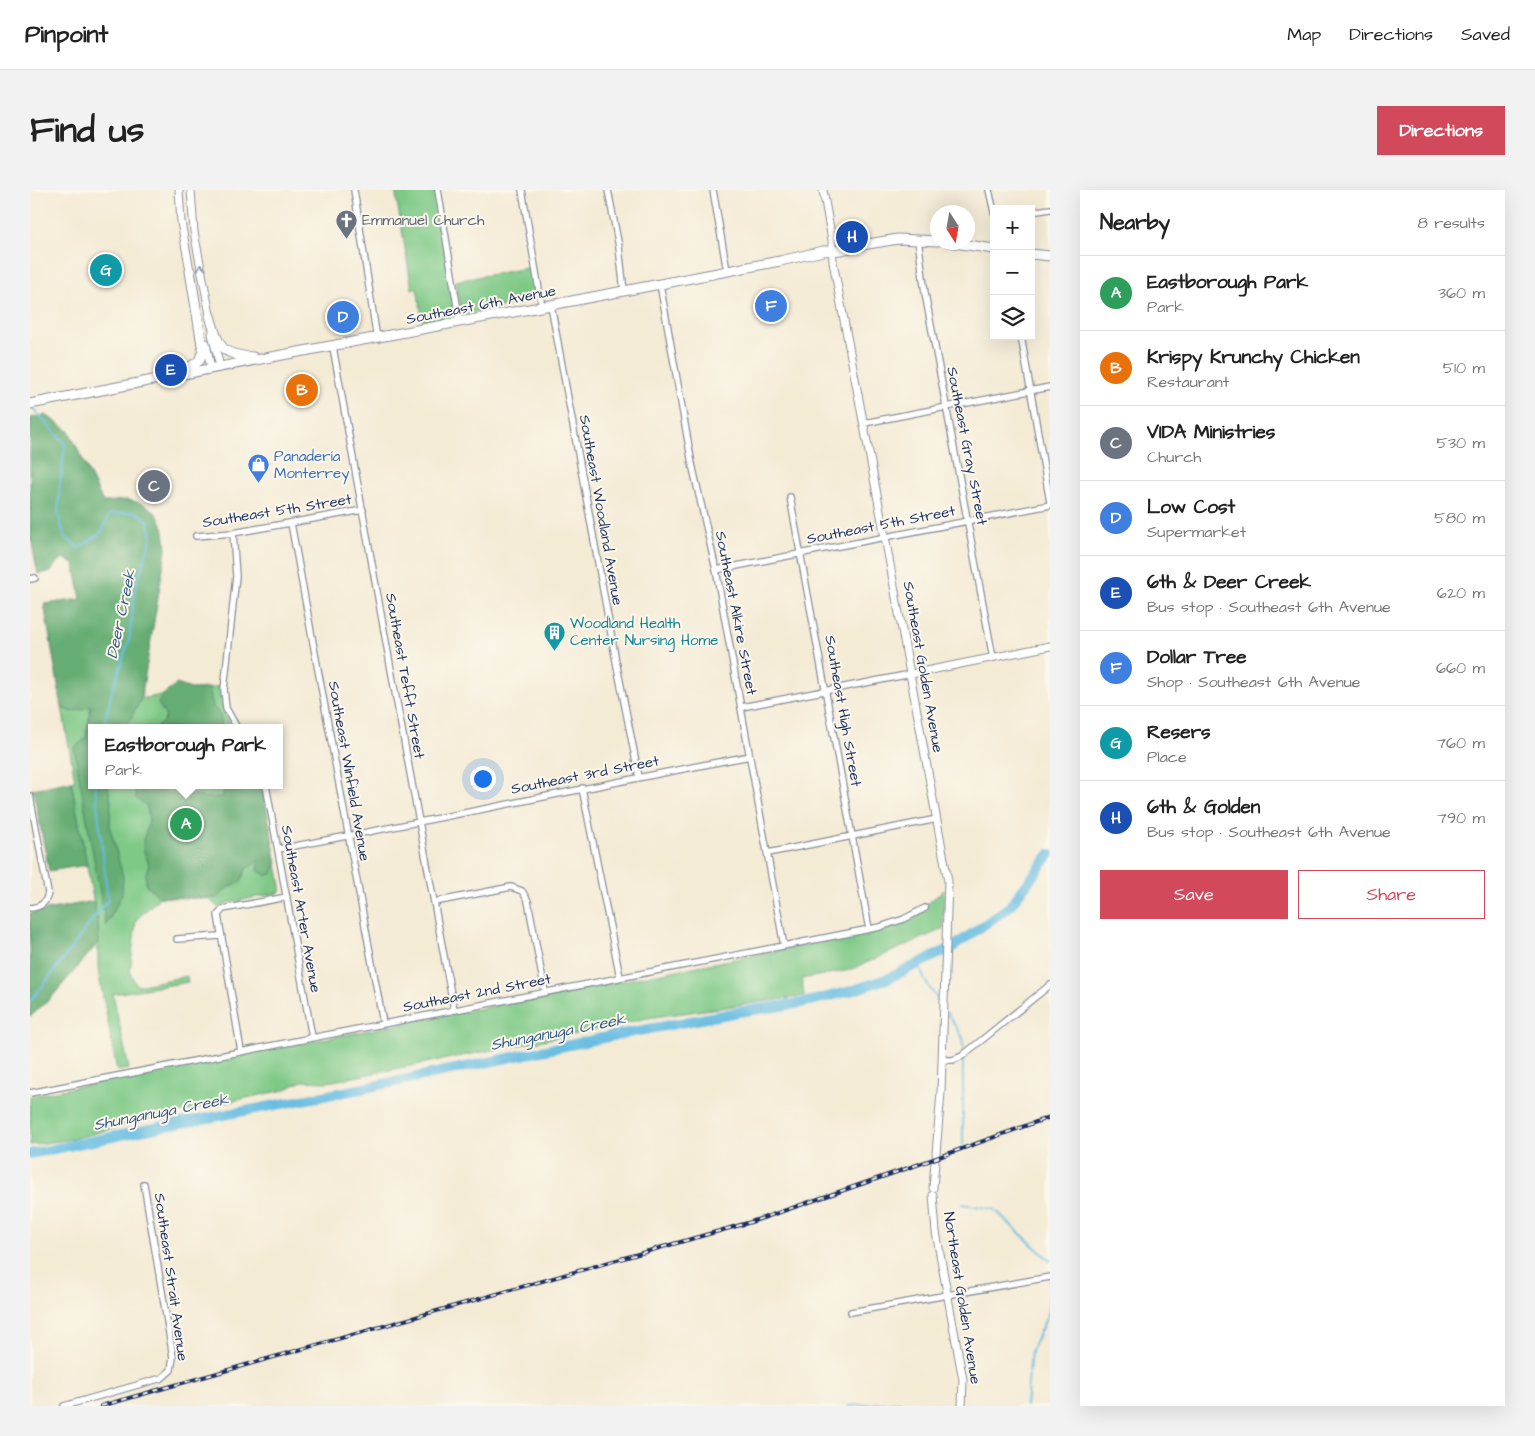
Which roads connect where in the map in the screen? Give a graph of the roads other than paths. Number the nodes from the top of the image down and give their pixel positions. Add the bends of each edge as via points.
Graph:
1 (179, 190) edge
2 (191, 190) edge
3 (354, 190) edge
4 (438, 190) edge
5 (522, 190) edge
6 (608, 190) edge
7 (713, 190) edge
8 (823, 190) edge
9 (989, 190) edge
10 (992, 205) edge
11 (1050, 209) edge
12 (1035, 211) edge
13 (918, 239) junction
14 (930, 240) edge
15 (975, 246) edge
16 (990, 248) edge
17 (832, 250) junction
18 (1035, 254) edge
19 (1050, 256) edge
20 (190, 271) junction
21 (727, 271) junction
22 (660, 284) junction
23 (624, 291) junction
24 (551, 305) junction
25 (542, 307) junction
26 (210, 316) junction
27 (460, 323) junction
28 (377, 339) junction
29 (1022, 340) edge
30 (334, 347) junction
31 (266, 358) junction
32 (215, 368) junction
33 (175, 376) junction
34 (1050, 387) edge
35 (1030, 391) junction
36 (30, 404) edge
37 (946, 406) junction
38 (864, 423) junction
39 (790, 498) dead end
40 (1050, 504) edge
41 (363, 510) junction
42 (968, 521) junction
43 (291, 523) junction
44 (233, 533) junction
45 (196, 536) dead end
46 (885, 537) junction
47 (801, 554) junction
48 (716, 570) junction
49 (1050, 646) edge
50 (993, 658) junction
51 (911, 674) junction
52 (826, 691) junction
53 (742, 707) junction
54 (236, 724) edge
55 (750, 756) junction
56 (639, 777) junction
57 (582, 788) junction
58 (267, 789) edge
59 (30, 796) edge
60 (937, 819) junction
61 (420, 823) junction
62 (853, 835) junction
63 (349, 836) junction
64 (278, 849) junction
65 (768, 853) junction
66 (286, 897) junction
67 (435, 902) junction
68 (30, 908) edge
69 (925, 908) dead end
70 (870, 929) junction
71 (220, 936) junction
72 (176, 939) dead end
73 (784, 946) junction
74 (620, 977) junction
75 (1049, 987) edge
76 (545, 992) junction
77 (454, 1010) junction
78 (384, 1023) junction
79 (312, 1037) junction
80 (241, 1050) junction
81 (942, 1060) junction
82 (30, 1093) edge
83 (936, 1154) dead end
84 (935, 1162) dead end
85 (144, 1184) dead end
86 (1050, 1277) edge
87 (948, 1295) junction
88 (851, 1312) dead end
89 (64, 1406) edge
90 (962, 1406) edge

1 - 20 street via 180,222
26 -> 2 street via 194,232
3 - 28 street
4 - 27 street
5 - 25 street
6 - 23 street
7 - 21 street
8 - 17 street, Southeast Golden Avenue
9 - 10 street
11 - 12 street
13 - 14 main road, Southeast 6th Avenue
13 - 17 main road, Southeast 6th Avenue via 898,239
13 - 37 street, Southeast Gray Street
15 - 16 main road
17 - 21 main road, Southeast 6th Avenue
17 - 38 street, Southeast Golden Avenue
18 - 19 main road
20 - 32 street
20 - 33 main road via 203,351 196,364
21 - 22 main road, Southeast 6th Avenue
22 - 23 main road, Southeast 6th Avenue
22 - 48 street, Southeast Alkire Street via 692,464
23 - 24 main road, Southeast 6th Avenue
24 - 25 main road, Southeast 6th Avenue
24 - 56 street, Southeast Woodland Avenue
25 - 27 main road, Southeast 6th Avenue
26 - 31 main road via 219,343 226,351 235,356
26 - 32 street
27 - 28 main road, Southeast 6th Avenue
28 - 30 main road, Southeast 6th Avenue
29 - 35 street
30 - 31 main road, Southeast 6th Avenue
30 - 41 street, Southeast Tefft Street
31 - 32 main road, Southeast 6th Avenue
32 - 33 main road, Southeast 6th Avenue
33 - 36 main road, Southeast 6th Avenue
34 - 35 street
35 - 37 street
35 - 40 street
37 - 38 street
37 - 42 street, Southeast Gray Street
38 - 46 street, Southeast Golden Avenue
39 - 47 street, Southeast High Street
40 - 42 street, Southeast 5th Street
41 - 43 street, Southeast 5th Street
41 - 61 street, Southeast Tefft Street
42 - 46 street, Southeast 5th Street
42 - 50 street, Southeast Gray Street
43 - 44 street, Southeast 5th Street
43 - 63 street, Southeast Winfield Avenue
44 - 45 street, Southeast 5th Street
44 - 54 street via 236,576 224,690 226,708
46 - 47 street, Southeast 5th Street
46 - 51 street, Southeast Golden Avenue
47 - 48 street, Southeast 5th Street
47 - 52 street, Southeast High Street
48 - 53 street, Southeast Alkire Street
49 - 50 street
50 - 51 street
51 - 52 street
51 - 60 street, Southeast Golden Avenue
52 - 53 street
52 - 62 street, Southeast High Street
53 - 55 street, Southeast Alkire Street
55 - 56 street, Southeast 3rd Street
55 - 65 street, Southeast Alkire Street
56 - 57 street, Southeast 3rd Street
57 - 61 street, Southeast 3rd Street
57 - 74 street
58 - 64 street, Southeast Arter Avenue
59 - 68 street via 48,890 48,898 40,906
60 - 62 street
60 - 81 street, Southeast Golden Avenue via 948,881
61 - 63 street, Southeast 3rd Street
61 - 67 street, Southeast Tefft Street
62 - 65 street
62 - 70 street, Southeast High Street
63 - 64 street, Southeast 3rd Street
63 - 78 street, Southeast Winfield Avenue
64 - 66 street, Southeast Arter Avenue
65 - 73 street, Southeast Alkire Street
66 - 71 street via 223,908 217,919
66 - 79 street, Southeast Arter Avenue
67 - 76 street via 511,887 522,891 528,901
67 - 77 street, Southeast Tefft Street
69 - 70 street, Southeast 2nd Street via 904,919
70 - 73 street, Southeast 2nd Street
71 - 72 street
71 - 80 street
73 - 74 street, Southeast 2nd Street
74 - 76 street, Southeast 2nd Street
75 - 81 street via 962,1056
76 - 77 street, Southeast 2nd Street
77 - 78 street, Southeast 2nd Street
78 - 79 street, Southeast 2nd Street
79 - 80 street, Southeast 2nd Street
80 - 82 street, Southeast 2nd Street
81 - 83 street, Southeast Golden Avenue
84 - 87 street, Northeast Golden Avenue via 935,1225
85 - 89 street, Southeast Strait Avenue via 173,1357 172,1368 162,1378
86 - 87 street
87 - 88 street
87 - 90 street, Northeast Golden Avenue via 963,1380

